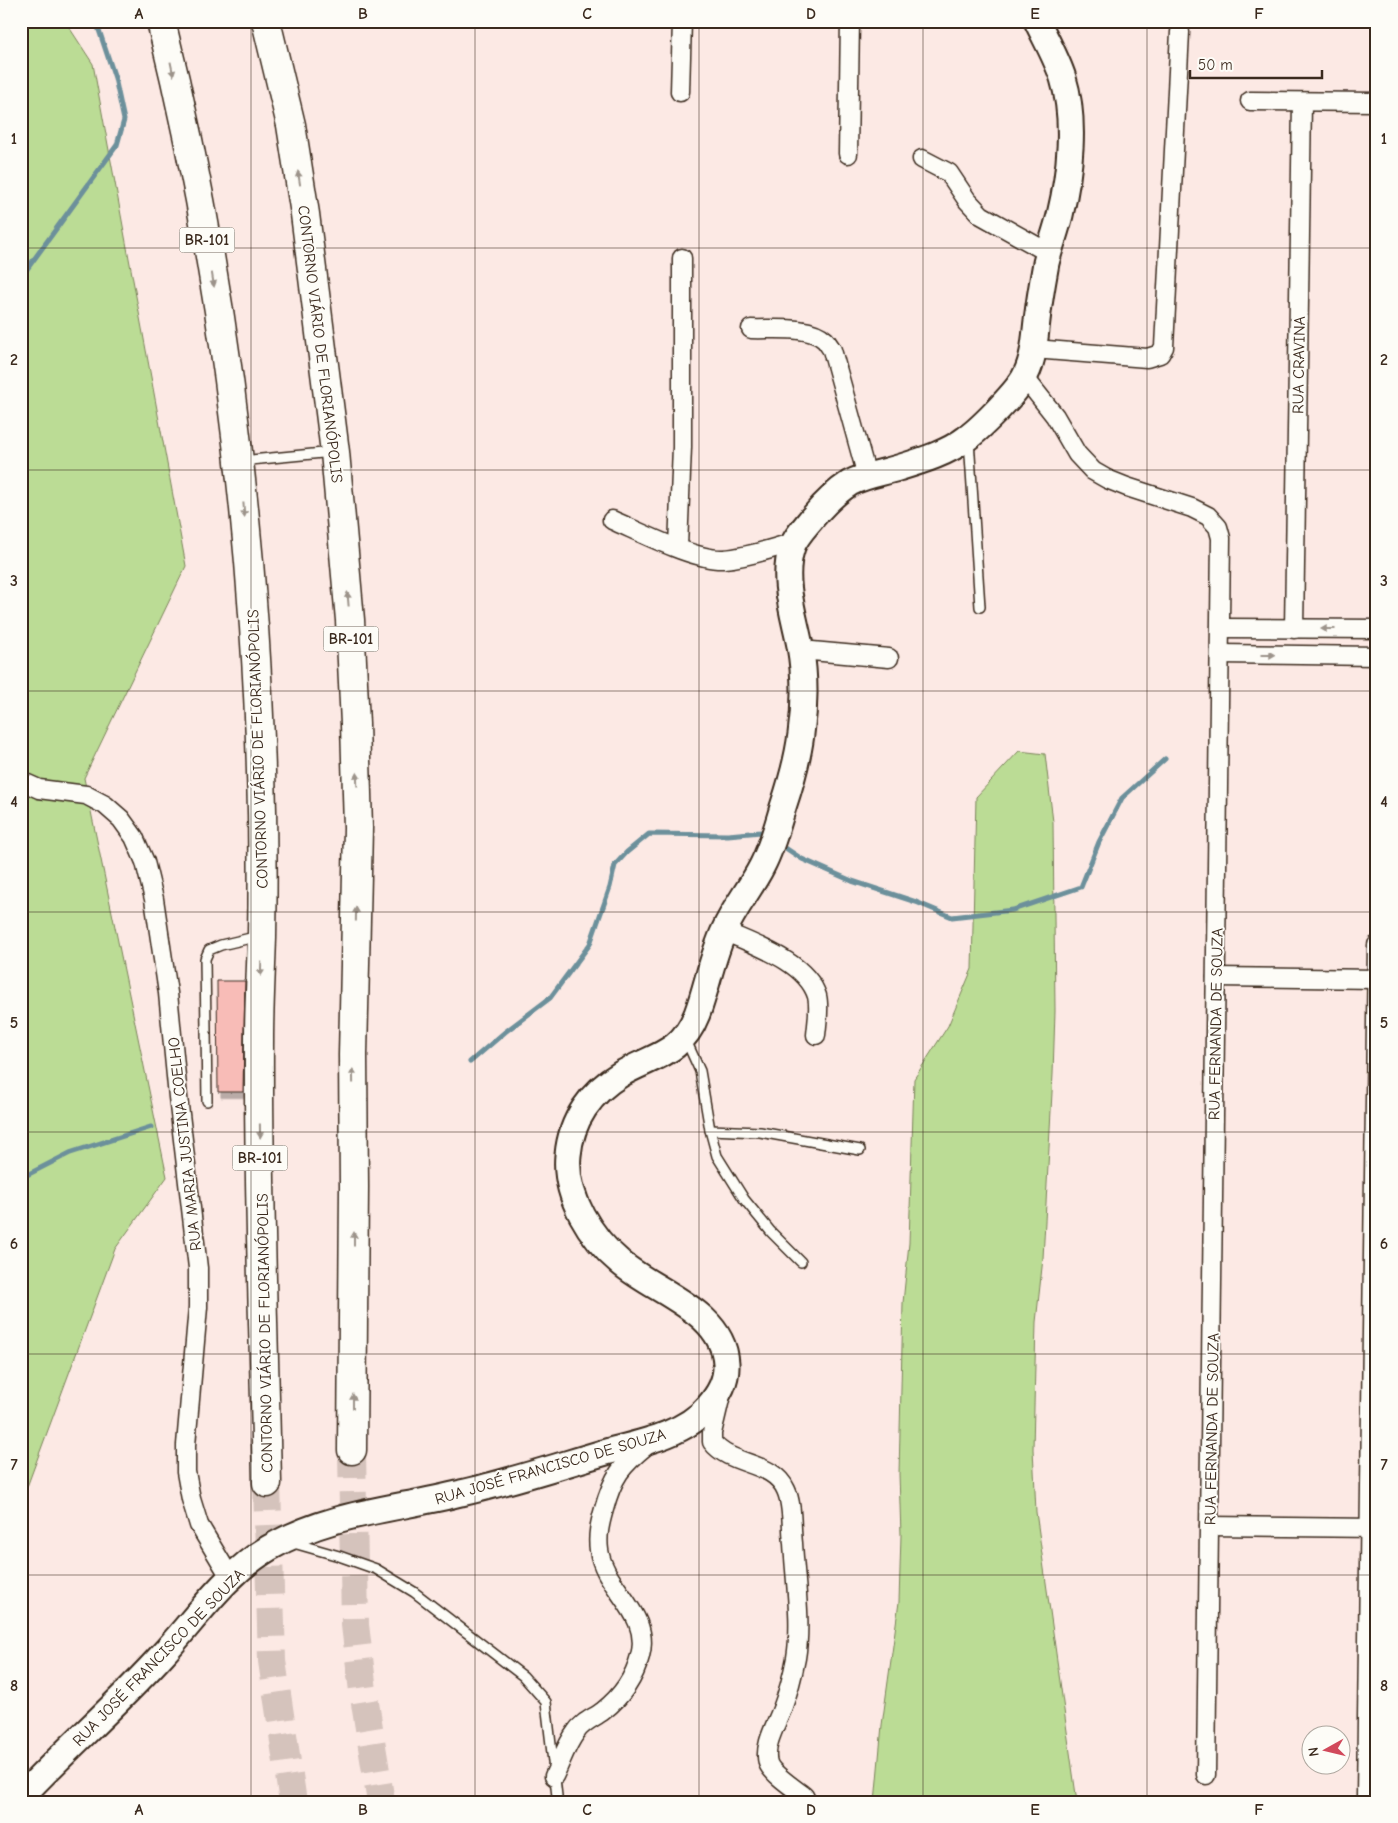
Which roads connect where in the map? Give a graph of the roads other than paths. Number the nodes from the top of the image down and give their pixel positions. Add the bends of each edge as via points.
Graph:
1 (161, 21) edge
2 (266, 21) edge
3 (682, 21) edge
4 (850, 21) edge
5 (1037, 21) edge
6 (1180, 32) dead end
7 (680, 92) dead end
8 (1250, 101) dead end
9 (1302, 102) junction
10 (1377, 102) edge
11 (848, 154) dead end
12 (922, 159) dead end
13 (1049, 253) junction
14 (682, 258) dead end
15 (750, 329) dead end
16 (1034, 349) junction
17 (1026, 378) junction
18 (969, 437) junction
19 (335, 452) junction
20 (239, 461) junction
21 (867, 476) junction
22 (612, 520) dead end
23 (792, 543) junction
24 (678, 547) junction
25 (980, 607) dead end
26 (1220, 628) junction
27 (1294, 629) junction
28 (1377, 629) edge
29 (801, 650) junction
30 (1220, 654) junction
31 (1377, 656) edge
32 (889, 658) dead end
33 (21, 781) edge
34 (724, 931) junction
35 (262, 935) junction
36 (1377, 945) edge
37 (1216, 977) junction
38 (1376, 979) edge
39 (816, 1035) dead end
40 (685, 1037) junction
41 (207, 1101) dead end
42 (710, 1130) junction
43 (860, 1150) dead end
44 (801, 1262) dead end
45 (723, 1387) junction
46 (655, 1438) junction
47 (352, 1450) tunnel mouth
48 (267, 1483) tunnel mouth
49 (1210, 1526) junction
50 (1373, 1528) edge
51 (284, 1541) junction
52 (230, 1577) junction
53 (554, 1776) junction
54 (1206, 1776) dead end
55 (21, 1797) edge
56 (1366, 1798) dead end
57 (556, 1802) edge
58 (807, 1802) edge

1 -> 20 highway, CONTORNO VIÁRIO DE FLORIANÓPOLIS / BR-101 via 206,237
19 -> 2 highway, CONTORNO VIÁRIO DE FLORIANÓPOLIS / BR-101 via 291,125
3 - 7 street
4 - 11 street
5 - 13 street via 1064,81 1070,128 1067,176
6 - 16 street via 1164,347 1160,354 1147,358
8 - 9 street
9 - 10 street
9 - 27 street, RUA CRAVINA
12 - 13 street via 949,173 981,215
13 - 16 street via 1038,305
14 - 24 street via 682,447
15 - 21 street via 798,330 812,332 824,339 832,350
16 - 17 street
17 - 18 street
17 - 26 street, RUA FERNANDA DE SOUZA via 1055,416 1077,454 1093,471 1127,487 1192,508 1208,516 1218,527 1221,538
18 - 21 street via 954,448 929,458
18 - 25 lane
19 - 20 lane
47 -> 19 highway, CONTORNO VIÁRIO DE FLORIANÓPOLIS / BR-101 via 353,1055 358,828 356,724
20 -> 35 highway, CONTORNO VIÁRIO DE FLORIANÓPOLIS / BR-101 via 254,627 259,730
21 - 23 street via 828,500
22 - 24 street
23 - 24 street via 723,559
23 - 29 street, RUA JOSÉ FRANCISCO DE SOUZA via 788,572 790,599
26 - 27 street
26 - 30 street, RUA FERNANDA DE SOUZA
28 -> 27 street
29 - 32 street
29 - 34 street, RUA JOSÉ FRANCISCO DE SOUZA via 803,724 787,794 770,850
30 -> 31 street
30 - 37 street, RUA FERNANDA DE SOUZA
33 - 52 street, RUA MARIA JUSTINA COELHO via 39,789 86,795 105,805 122,819 145,862 154,898 168,993 198,1268 186,1472 199,1525
34 - 39 street via 773,954 803,973 812,983 818,998
34 - 40 street, RUA JOSÉ FRANCISCO DE SOUZA via 694,1021
35 - 41 lane via 220,944 209,950 205,959
35 -> 48 highway, CONTORNO VIÁRIO DE FLORIANÓPOLIS / BR-101 via 259,1066
36 - 38 street
37 - 38 street
37 - 49 street, RUA FERNANDA DE SOUZA
38 - 50 street
40 - 42 lane via 700,1070
40 - 45 street, RUA JOSÉ FRANCISCO DE SOUZA via 678,1045 621,1074 601,1089 579,1114 572,1130 567,1164 570,1188 578,1208 616,1259 710,1324 723,1343 727,1367
42 - 43 lane via 760,1132
42 - 44 lane via 717,1156 744,1200
45 - 46 street, RUA JOSÉ FRANCISCO DE SOUZA via 704,1413 687,1425
45 - 58 street via 712,1442 724,1454 770,1472 780,1479 787,1492 797,1616 796,1657 767,1757 773,1772 804,1796
46 - 51 street, RUA JOSÉ FRANCISCO DE SOUZA via 462,1493 336,1519
46 - 53 street via 627,1461 617,1474 598,1532 604,1567 638,1622 641,1653 636,1670 621,1695 582,1724
49 - 50 street
49 - 54 street, RUA FERNANDA DE SOUZA
50 - 56 street
51 - 52 street, RUA JOSÉ FRANCISCO DE SOUZA via 268,1548
51 - 53 lane via 376,1570 414,1592 523,1676 546,1702
52 - 55 street, RUA JOSÉ FRANCISCO DE SOUZA via 166,1652
53 - 57 lane

